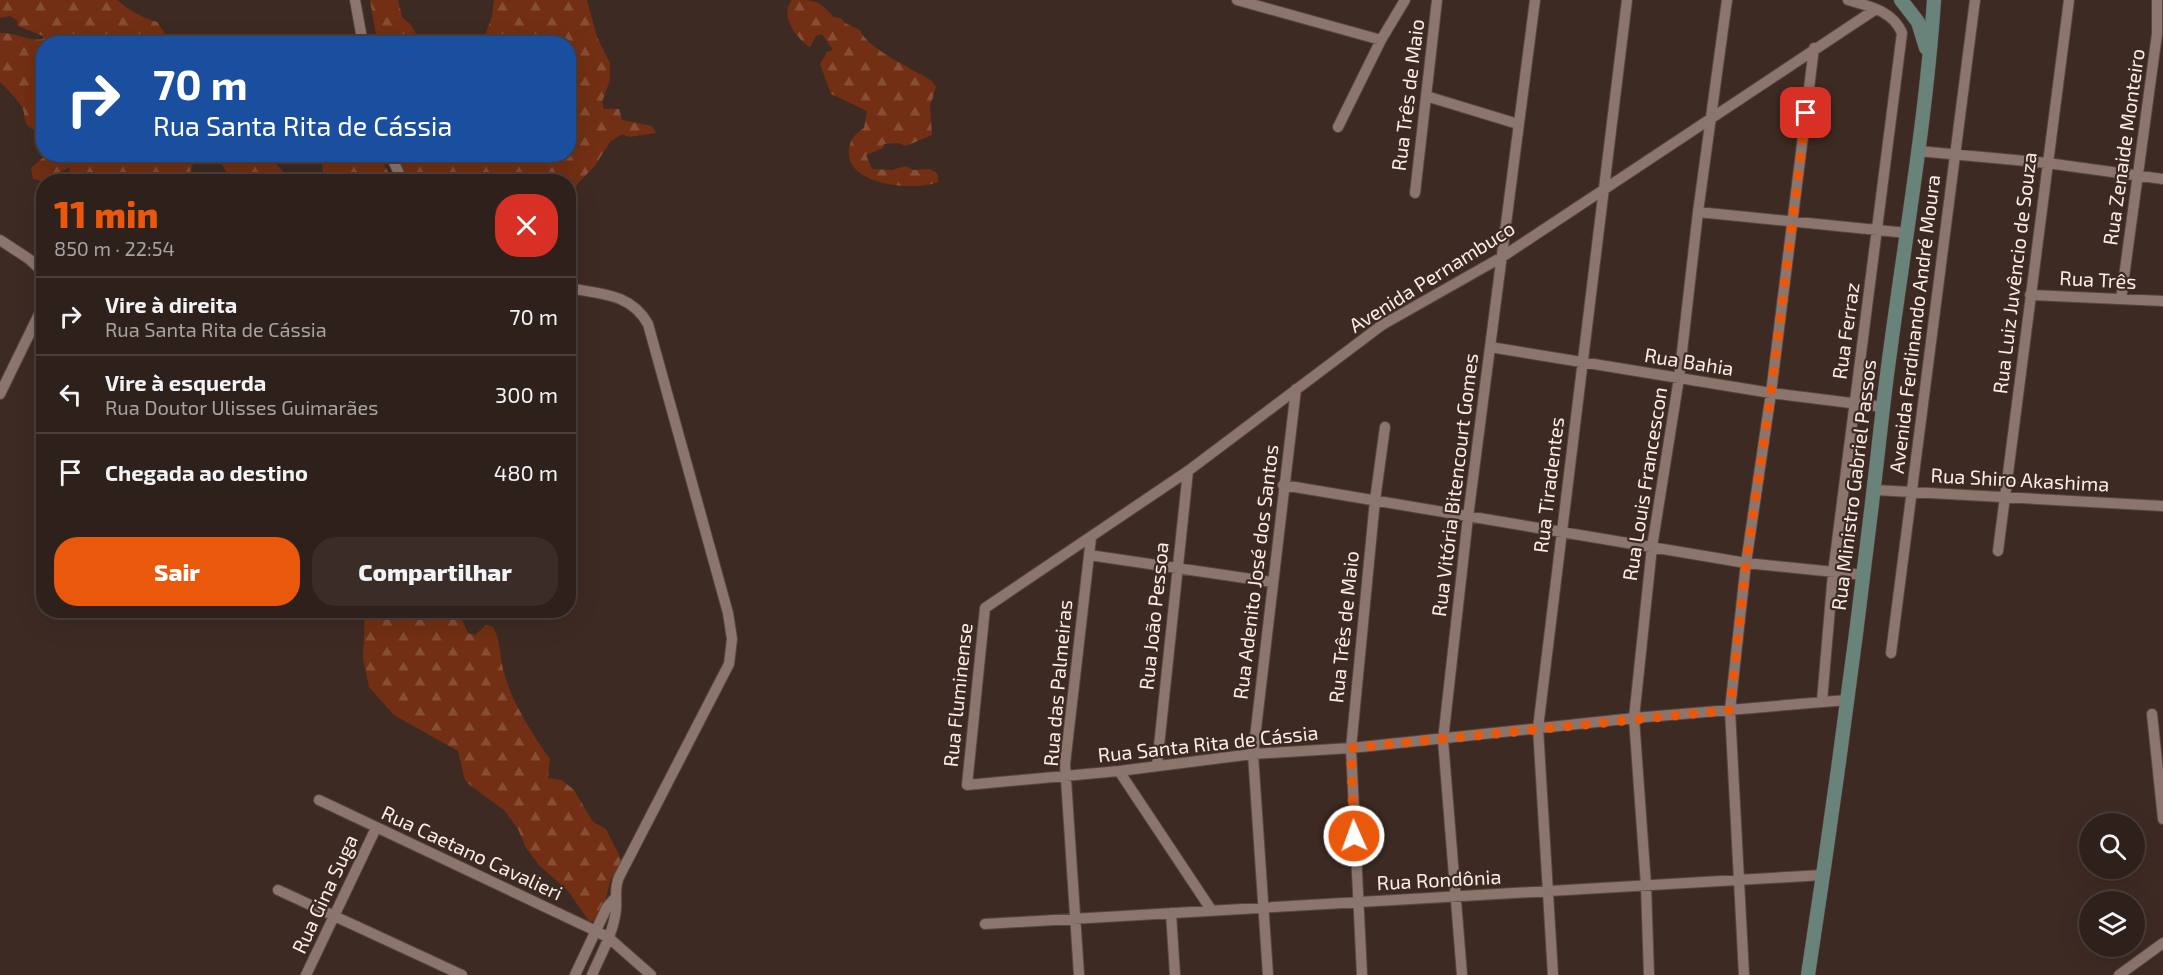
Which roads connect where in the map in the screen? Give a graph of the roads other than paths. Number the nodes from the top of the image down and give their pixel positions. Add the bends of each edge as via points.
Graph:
1 (355, 0) edge
2 (1237, 0) edge
3 (1405, 0) edge
4 (1437, 0) edge
5 (1535, 0) edge
6 (1627, 0) edge
7 (1727, 0) edge
8 (1848, 0) edge
9 (1901, 0) edge
10 (1934, 0) edge
11 (1976, 0) edge
12 (2069, 0) edge
13 (2157, 0) edge
14 (1876, 9) junction
15 (362, 36) edge
16 (1381, 40) junction
17 (1814, 48) junction
18 (1930, 62) junction
19 (1426, 96) junction
20 (1711, 119) junction
21 (1518, 124) junction
22 (1338, 128) dead end
23 (1918, 151) junction
24 (1955, 153) junction
25 (2047, 163) junction
26 (2139, 177) junction
27 (2163, 179) edge
28 (1602, 190) junction
29 (1415, 194) dead end
30 (1698, 212) junction
31 (1792, 221) junction
32 (1879, 231) junction
33 (1906, 233) junction
34 (0, 240) edge
35 (1502, 258) junction
36 (36, 266) edge
37 (576, 290) edge
38 (2030, 295) junction
39 (2121, 299) junction
40 (2163, 301) edge
41 (36, 320) edge
42 (1490, 346) junction
43 (1582, 363) junction
44 (1679, 378) junction
45 (1296, 389) junction
46 (1771, 393) junction
47 (0, 394) edge
48 (1854, 405) junction
49 (1883, 407) junction
50 (1385, 427) dead end
51 (1188, 471) junction
52 (1283, 485) junction
53 (1875, 490) junction
54 (1912, 492) junction
55 (2005, 498) junction
56 (1375, 500) junction
57 (2163, 507) edge
58 (1468, 517) junction
59 (1561, 533) junction
60 (1091, 538) junction
61 (1652, 547) junction
62 (1998, 550) dead end
63 (1089, 555) junction
64 (1746, 563) junction
65 (1177, 569) junction
66 (1833, 573) junction
67 (1864, 575) junction
68 (1272, 582) junction
69 (985, 608) joint
70 (1891, 653) dead end
71 (1847, 700) junction
72 (1822, 701) junction
73 (1730, 710) junction
74 (2152, 714) dead end
75 (1634, 718) junction
76 (1538, 728) junction
77 (1443, 740) junction
78 (1351, 748) junction
79 (1253, 754) junction
80 (1157, 765) junction
81 (1119, 771) junction
82 (1067, 776) junction
83 (967, 785) joint
84 (319, 800) dead end
85 (2163, 819) edge
86 (376, 828) junction
87 (1823, 875) junction
88 (1739, 880) junction
89 (1646, 885) junction
90 (278, 890) dead end
91 (1548, 891) junction
92 (1455, 897) junction
93 (615, 898) junction
94 (1356, 902) junction
95 (1264, 908) junction
96 (1212, 910) junction
97 (1171, 913) junction
98 (335, 917) junction
99 (1076, 919) junction
100 (986, 924) dead end
101 (596, 931) junction
102 (609, 938) junction
103 (2163, 943) edge
104 (306, 975) edge
105 (462, 975) edge
106 (575, 975) edge
107 (592, 975) edge
108 (651, 975) edge
109 (1078, 975) edge
110 (1175, 975) edge
111 (1269, 975) edge
112 (1362, 975) edge
113 (1462, 975) edge
114 (1552, 975) edge
115 (1649, 975) edge
116 (1744, 975) edge
117 (1808, 975) edge
118 (2119, 975) edge

1 - 15 street
2 - 16 street
3 - 16 street
4 - 19 street, Rua Três de Maio
5 - 21 street, Rua Vitória Bitencourt Gomes
6 - 28 street, Rua Tiradentes
7 - 20 street, Rua Louis Francescon
8 - 14 street, Rua Ferraz
9 - 18 main road via 1918,22
10 - 18 main road, Rua Ministro Gabriel Passos
11 - 24 street, Avenida Ferdinando André Moura
12 - 25 street, Rua Luiz Juvêncio de Souza
13 - 26 street, Rua Zenaide Monteiro via 2157,34
14 - 17 street, Avenida Pernambuco
14 - 32 street, Rua Ferraz via 1898,23 1902,33
16 - 22 street
17 - 20 street, Avenida Pernambuco
17 - 31 street
18 - 23 main road, Rua Ministro Gabriel Passos
19 - 21 street
19 - 29 street, Rua Três de Maio
20 - 28 street, Avenida Pernambuco
20 - 30 street, Rua Louis Francescon
21 - 35 street, Rua Vitória Bitencourt Gomes
23 - 24 street
23 - 33 main road, Rua Ministro Gabriel Passos
24 - 25 street
24 - 54 street, Avenida Ferdinando André Moura
25 - 26 street
25 - 38 street, Rua Luiz Juvêncio de Souza
26 - 27 street
26 - 39 street, Rua Zenaide Monteiro
28 - 35 street, Avenida Pernambuco
28 - 43 street, Rua Tiradentes
30 - 31 street
30 - 44 street, Rua Louis Francescon
31 - 32 street
31 - 46 street
32 - 33 street
32 - 48 street, Rua Ferraz
33 - 49 main road, Rua Ministro Gabriel Passos
34 - 36 street
35 - 42 street, Rua Vitória Bitencourt Gomes
35 - 45 street, Avenida Pernambuco via 1382,325
37 - 93 street via 634,305 648,324 732,639 729,664 619,877
38 - 39 street, Rua Três
38 - 55 street, Rua Luiz Juvêncio de Souza
39 - 40 street, Rua Três
41 - 47 street
42 - 43 street, Rua Bahia
42 - 58 street, Rua Vitória Bitencourt Gomes
43 - 44 street, Rua Bahia
43 - 59 street, Rua Tiradentes
44 - 46 street, Rua Bahia
44 - 61 street, Rua Louis Francescon
45 - 51 street, Avenida Pernambuco
45 - 52 street, Rua Adenito José dos Santos
46 - 48 street, Rua Bahia
46 - 64 street
48 - 49 street, Rua Bahia
48 - 66 street, Rua Ferraz
49 - 53 main road, Rua Ministro Gabriel Passos
50 - 56 street, Rua Três de Maio
51 - 60 street, Avenida Pernambuco
51 - 65 street, Rua João Pessoa
52 - 56 street
52 - 68 street, Rua Adenito José dos Santos
53 - 54 street, Rua Shiro Akashima
53 - 67 main road, Rua Ministro Gabriel Passos
54 - 55 street, Rua Shiro Akashima
54 - 70 street, Avenida Ferdinando André Moura
55 - 57 street, Rua Shiro Akashima
55 - 62 street, Rua Luiz Juvêncio de Souza
56 - 58 street
56 - 78 street, Rua Três de Maio
58 - 59 street
58 - 77 street, Rua Vitória Bitencourt Gomes
59 - 61 street
59 - 76 street, Rua Tiradentes
60 - 63 street, Rua das Palmeiras
60 - 69 street, Avenida Pernambuco
61 - 64 street
61 - 75 street, Rua Louis Francescon
63 - 65 street
63 - 82 street, Rua das Palmeiras via 1065,764
64 - 66 street
64 - 73 street
65 - 68 street
65 - 80 street, Rua João Pessoa
66 - 67 street
66 - 72 street, Rua Ferraz
67 - 71 main road, Rua Ministro Gabriel Passos
68 - 79 street, Rua Adenito José dos Santos
69 - 83 street, Rua Fluminense
71 - 72 street, Rua Santa Rita de Cássia
71 - 87 main road, Rua Ministro Gabriel Passos
72 - 73 street, Rua Santa Rita de Cássia
73 - 75 street, Rua Santa Rita de Cássia
73 - 88 street
74 - 85 street
75 - 76 street, Rua Santa Rita de Cássia
75 - 89 street, Rua Louis Francescon
76 - 77 street, Rua Santa Rita de Cássia
76 - 91 street, Rua Tiradentes
77 - 78 street, Rua Santa Rita de Cássia
77 - 92 street, Rua Vitória Bitencourt Gomes
78 - 79 street, Rua Santa Rita de Cássia
78 - 94 street, Rua Três de Maio
79 - 80 street, Rua Santa Rita de Cássia
79 - 95 street, Rua Adenito José dos Santos
80 - 81 street, Rua Santa Rita de Cássia
81 - 82 street, Rua Santa Rita de Cássia
81 - 96 street
82 - 83 street, Rua Santa Rita de Cássia
82 - 99 street, Rua das Palmeiras
84 - 86 street, Rua Caetano Cavalieri
86 - 98 street, Rua Gina Suga
86 - 101 street, Rua Caetano Cavalieri
87 - 88 street, Rua Rondônia
87 - 117 main road, Rua Ministro Gabriel Passos
88 - 89 street, Rua Rondônia
88 - 116 street
89 - 91 street, Rua Rondônia
89 - 115 street, Rua Louis Francescon
90 - 98 street
91 - 92 street, Rua Rondônia
91 - 114 street, Rua Tiradentes
92 - 94 street, Rua Rondônia
92 - 113 street, Rua Vitória Bitencourt Gomes
93 - 101 street
93 - 102 street
94 - 95 street, Rua Rondônia
94 - 112 street, Rua Três de Maio
95 - 96 street, Rua Rondônia
95 - 111 street, Rua Adenito José dos Santos
96 - 97 street, Rua Rondônia
97 - 99 street, Rua Rondônia
97 - 110 street
98 - 104 street, Rua Gina Suga
98 - 105 street
99 - 100 street, Rua Rondônia
99 - 109 street, Rua das Palmeiras
101 - 102 street, Rua Caetano Cavalieri
101 - 106 street
102 - 107 street
102 - 108 street, Rua Caetano Cavalieri
103 - 118 street

